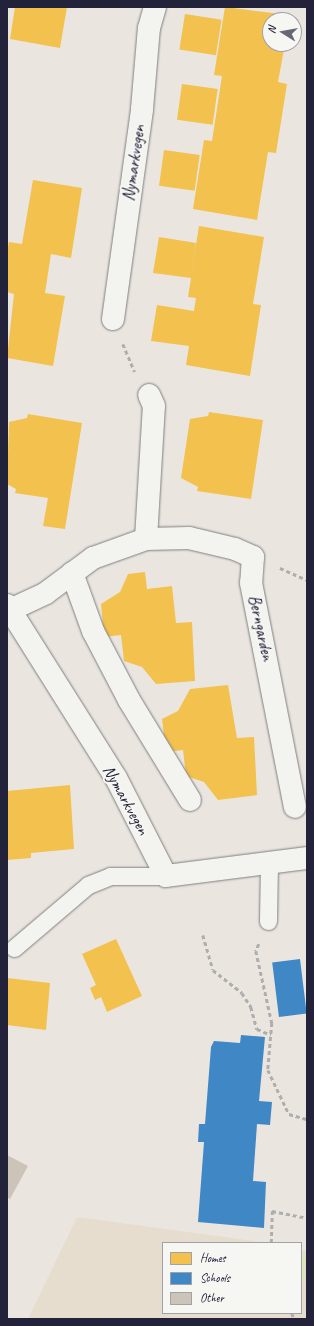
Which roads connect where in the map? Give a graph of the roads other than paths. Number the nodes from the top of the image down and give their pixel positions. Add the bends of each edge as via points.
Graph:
1 (155, 7) edge
2 (113, 319) road end
3 (149, 395) road end
4 (146, 539) junction
5 (72, 573) junction
6 (8, 607) edge
7 (190, 800) dead end
8 (295, 808) dead end
9 (307, 858) edge
10 (269, 862) junction
11 (166, 876) junction
12 (268, 922) road end
13 (14, 948) dead end

1 - 2 street, Nymarkvegen via 148,28 142,109
3 - 4 street via 154,406
4 - 5 street, Berngarden via 93,558
4 - 8 street, Berngarden via 189,538 234,549 253,558 251,583
5 - 6 street, Berngarden via 46,593
5 - 7 street via 93,631 129,700
6 - 11 street, Nymarkvegen via 116,778
9 - 10 street
10 - 11 street
10 - 12 lane
11 - 13 lane via 110,876 88,885

